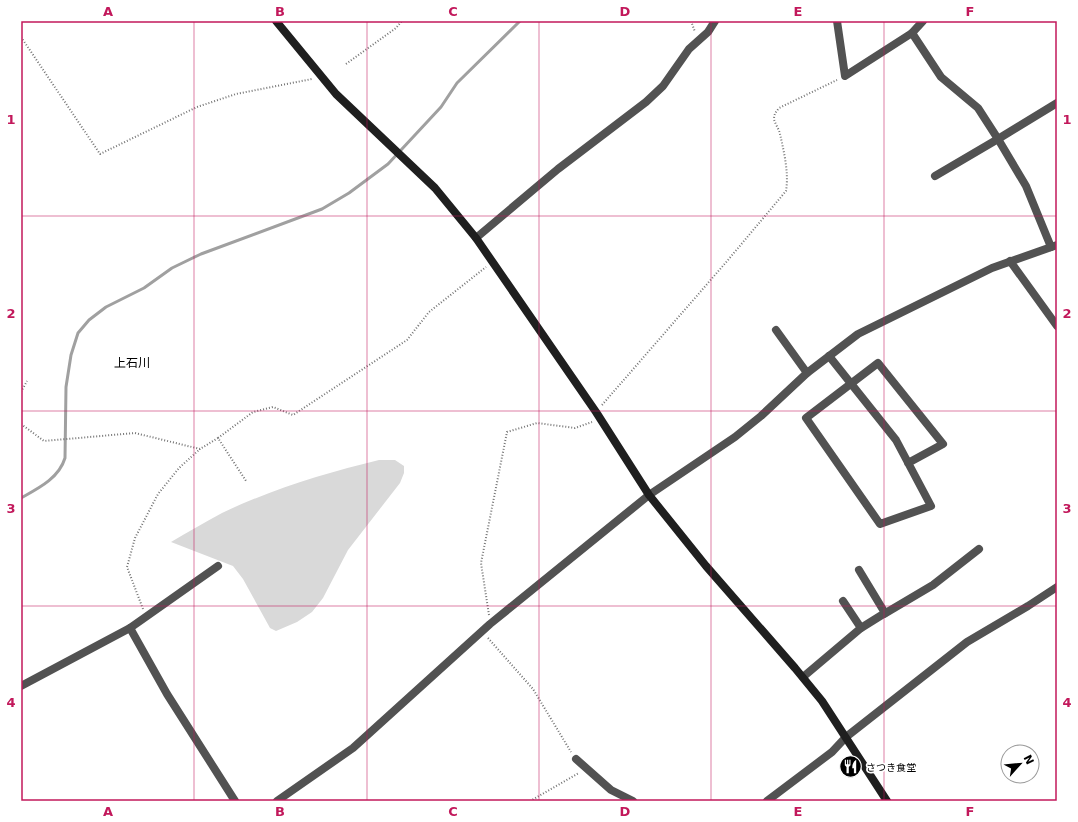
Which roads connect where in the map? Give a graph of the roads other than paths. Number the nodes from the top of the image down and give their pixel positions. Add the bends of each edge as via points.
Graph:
1 (276, 21) edge
2 (715, 21) edge
3 (837, 21) edge
4 (923, 21) edge
5 (912, 34) junction
6 (1057, 103) edge
7 (998, 139) junction
8 (935, 176) dead end
9 (476, 238) junction
10 (1054, 246) edge
11 (1010, 261) junction
12 (1057, 326) edge
13 (776, 330) dead end
14 (829, 356) junction
15 (807, 373) junction
16 (851, 383) junction
17 (908, 463) junction
18 (649, 495) junction
19 (979, 549) dead end
20 (218, 566) dead end
21 (859, 570) dead end
22 (1057, 587) edge
23 (843, 602) dead end
24 (884, 614) junction
25 (130, 628) junction
26 (861, 628) junction
27 (803, 677) junction
28 (21, 686) edge
29 (846, 737) junction
30 (576, 759) road end
31 (235, 801) edge
32 (277, 801) edge
33 (633, 801) edge
34 (767, 801) edge
35 (887, 801) edge

1 - 9 street via 350,109 435,188
2 - 9 street via 708,32 689,48 663,86 646,102 558,169
3 - 5 street via 845,76
4 - 5 street
5 - 7 street via 941,78 978,108
6 - 7 street
7 - 8 street
7 - 10 street via 1026,186
9 - 18 street
10 - 11 street
11 - 12 street
11 - 14 street via 858,334
13 - 15 street
14 - 15 street
14 - 16 street
15 - 18 street via 761,416 734,437
16 - 17 street via 896,440
16 - 17 street via 878,363 942,444
16 - 17 street via 806,418 880,524 931,506
18 - 27 street via 706,566
18 - 32 street via 490,624 353,748
19 - 24 street via 933,585
20 - 25 street
21 - 24 street via 886,613
22 - 29 street via 967,642
23 - 26 street
24 - 26 street
25 - 28 street
25 - 31 street via 167,694
26 - 27 street
27 - 29 street
29 - 34 street via 832,752
29 - 35 street
30 - 33 street via 611,790

